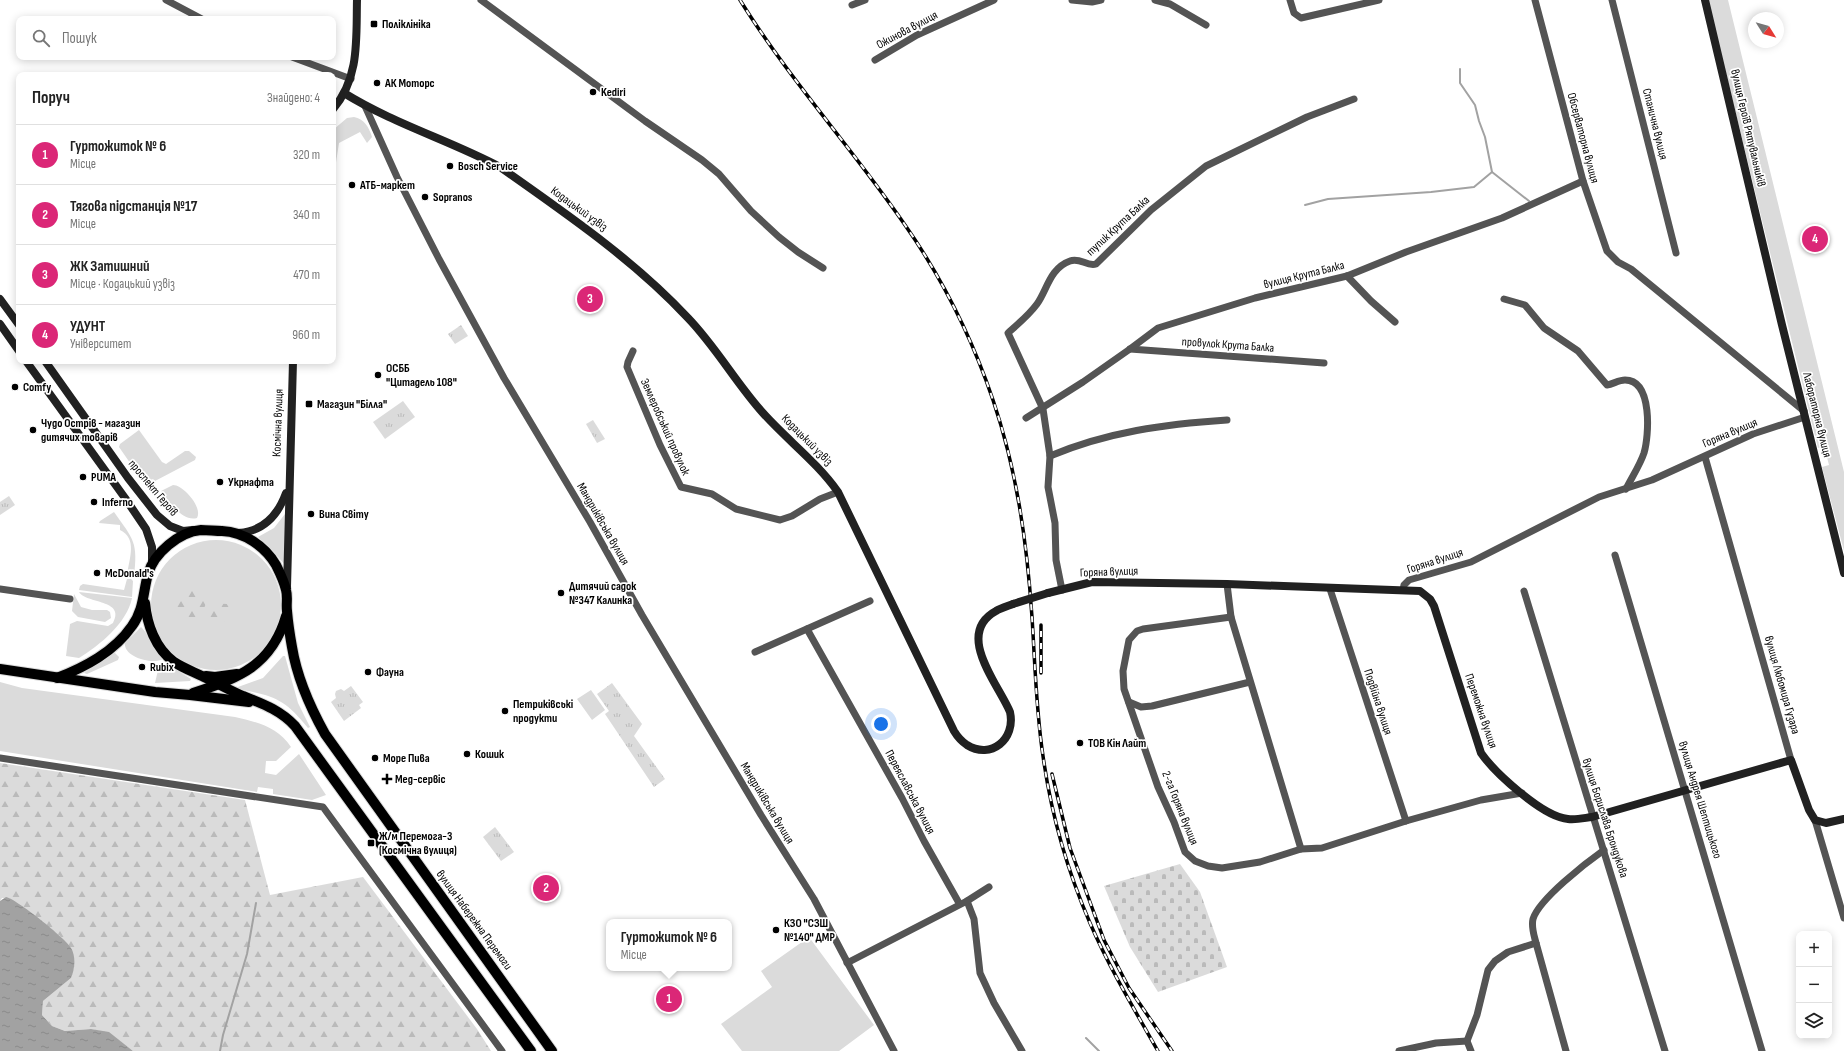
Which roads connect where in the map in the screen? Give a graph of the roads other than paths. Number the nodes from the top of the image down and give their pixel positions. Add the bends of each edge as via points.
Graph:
1 (166, 0) edge
2 (357, 0) edge
3 (481, 0) edge
4 (865, 0) edge
5 (993, 0) edge
6 (1072, 0) edge
7 (1101, 0) edge
8 (1155, 0) edge
9 (1290, 0) edge
10 (1379, 0) edge
11 (1535, 0) edge
12 (1612, 0) edge
13 (1705, 0) edge
14 (852, 5) dead end
15 (196, 16) edge
16 (1206, 25) dead end
17 (300, 60) edge
18 (875, 60) dead end
19 (332, 72) edge
20 (336, 73) edge
21 (351, 79) junction
22 (344, 93) junction
23 (1354, 99) dead end
24 (336, 105) edge
25 (365, 106) junction
26 (1583, 181) junction
27 (1676, 253) dead end
28 (1767, 262) joint
29 (823, 268) dead end
30 (1347, 276) junction
31 (0, 299) edge
32 (1504, 299) dead end
33 (16, 321) edge
34 (1395, 322) dead end
35 (0, 324) edge
36 (16, 347) edge
37 (1130, 349) junction
38 (633, 351) dead end
39 (1324, 363) dead end
40 (28, 364) edge
41 (47, 364) edge
42 (292, 364) edge
43 (1043, 408) junction
44 (1804, 414) junction
45 (1026, 418) dead end
46 (1227, 420) dead end
47 (1050, 456) junction
48 (1705, 456) junction
49 (289, 486) junction
50 (1626, 489) junction
51 (838, 492) junction
52 (200, 530) junction
53 (239, 533) junction
54 (1615, 555) dead end
55 (152, 564) junction
56 (1844, 573) edge
57 (1227, 584) junction
58 (0, 589) edge
59 (1330, 589) junction
60 (1062, 590) junction
61 (1403, 590) junction
62 (287, 591) junction
63 (1524, 591) dead end
64 (1048, 593) joint
65 (144, 599) junction
66 (70, 600) dead end
67 (870, 601) dead end
68 (287, 611) junction
69 (1231, 617) junction
70 (807, 629) junction
71 (755, 652) dead end
72 (252, 667) junction
73 (0, 669) edge
74 (202, 676) junction
75 (57, 678) junction
76 (1250, 682) junction
77 (220, 685) junction
78 (190, 695) junction
79 (1129, 702) junction
80 (263, 704) junction
81 (0, 758) edge
82 (1791, 760) junction
83 (1685, 790) junction
84 (1522, 793) junction
85 (1592, 817) junction
86 (1844, 819) edge
87 (1815, 820) junction
88 (1406, 821) junction
89 (1301, 849) junction
90 (1604, 850) junction
91 (989, 887) dead end
92 (967, 901) junction
93 (959, 903) junction
94 (1844, 918) edge
95 (1536, 943) junction
96 (847, 963) junction
97 (1467, 1041) junction
98 (502, 1051) edge
99 (531, 1051) edge
100 (552, 1051) edge
101 (894, 1051) edge
102 (1022, 1051) edge
103 (1399, 1051) edge
104 (1471, 1051) edge
105 (1566, 1051) edge
106 (1664, 1051) edge
107 (1762, 1051) edge

1 - 15 street
2 - 21 street
3 - 29 street via 702,160 719,174 751,211 779,237
4 - 14 street
5 - 18 street, Ожинова вулиця via 917,34
6 - 7 street
8 - 16 street via 1170,4
9 - 10 street via 1294,13 1301,18
11 - 26 street, Обсерваторна вулиця
12 - 27 street, Станична вулиця
13 - 28 street, вулиця Героїв Рятувальників
17 - 19 street
20 - 21 street
21 - 22 street
22 - 24 street
22 - 25 street, Кодацький узвіз
23 - 43 street, тупик Крута Балка via 1307,117 1206,166 1151,210 1096,264 1090,265 1075,260 1065,263 1058,269 1037,304 1008,332
25 - 51 street, Кодацький узвіз via 500,167 608,245 687,316 712,344 747,395 820,469
25 - 96 street, Мандриківська вулиця via 397,177 504,378 761,815 814,899
26 - 30 street, вулиця Крута Балка via 1502,218
26 - 44 street, Обсерваторна вулиця via 1607,251
28 - 44 street, Лабораторна вулиця
30 - 34 street
30 - 37 street, вулиця Крута Балка via 1255,298 1179,320 1158,328
31 - 33 street
32 - 50 street via 1524,305 1544,328 1578,351 1607,385 1625,380 1639,386 1647,403 1647,443
35 - 36 street
37 - 39 street, провулок Крута Балка
37 - 43 street, вулиця Крута Балка
38 - 51 street, Землеробський провулок via 627,367 681,487 712,494 736,509 780,520
40 - 55 street via 146,529 152,547
41 - 52 street, проспект Героїв via 157,515 170,526 183,530
42 - 49 street, Космічна вулиця
43 - 45 street
43 - 47 street
44 - 48 street, Горяна вулиця
44 - 56 street, Лабораторна вулиця
46 - 47 street via 1183,423 1104,436
47 - 60 street via 1048,487 1055,523 1056,560
48 - 50 street, Горяна вулиця
48 - 82 street, вулиця Любомира Гузара
49 - 53 street, Космічна вулиця via 281,506 266,524
49 - 62 street, Космічна вулиця
50 - 61 street, Горяна вулиця via 1599,497 1471,562 1409,580
51 - 64 street, Кодацький узвіз, bridge via 954,731 960,740 976,748 993,748 1001,744 1011,730 1012,721 1010,712 984,666 978,645 981,629 995,611
52 - 53 main road, вулиця Набережна Перемоги
52 - 55 main road, вулиця Набережна Перемоги via 172,543
53 - 62 main road, вулиця Набережна Перемоги via 265,551 278,570
54 - 83 street, вулиця Андрея Шептицького
55 - 65 main road, вулиця Набережна Перемоги
57 - 59 street, Горяна вулиця
57 - 60 street, Горяна вулиця via 1092,582
57 - 69 street
58 - 66 street
59 - 61 street, Горяна вулиця
59 - 88 street, Подвійна вулиця
60 - 64 street, Горяна вулиця
61 - 84 street, Переможна вулиця via 1420,592 1430,598 1481,753 1489,764
62 - 68 main road, вулиця Набережна Перемоги
63 - 85 street, вулиця Борислава Брондукова
65 - 74 main road, вулиця Набережна Перемоги via 151,630 165,653 179,665
65 - 75 main road, вулиця Набережна Перемоги via 133,625 116,644 89,664
67 - 70 street
68 - 72 main road, вулиця Набережна Перемоги via 276,642
68 - 100 main road, вулиця Набережна Перемоги via 298,676 312,711 325,734
69 - 76 street
69 - 79 street, 2-га Горяна вулиця via 1143,629 1132,634 1127,646 1124,671 1124,688
70 - 71 street
70 - 93 street, Переяславська вулиця
72 - 74 main road, вулиця Набережна Перемоги via 236,674
72 - 77 main road, вулиця Набережна Перемоги via 236,679
73 - 75 main road, вулиця Набережна Перемоги
74 - 77 main road, вулиця Набережна Перемоги
75 - 78 main road, вулиця Набережна Перемоги
76 - 79 street via 1152,706 1141,707
76 - 89 street
77 - 78 main road, вулиця Набережна Перемоги
77 - 80 main road, вулиця Набережна Перемоги
78 - 80 main road, вулиця Набережна Перемоги
79 - 89 street, 2-га Горяна вулиця via 1158,786 1185,852 1195,861 1222,868 1260,862
80 - 99 main road, вулиця Набережна Перемоги via 275,709 295,726
81 - 98 street via 323,807
82 - 83 street, Переможна вулиця
82 - 87 street, вулиця Любомира Гузара
83 - 85 street, Переможна вулиця
83 - 107 street, вулиця Андрея Шептицького
84 - 85 street, Переможна вулиця via 1555,816 1568,819
84 - 88 street, 2-га Горяна вулиця via 1481,800
85 - 90 street, вулиця Борислава Брондукова
86 - 87 street via 1826,823
87 - 94 street, вулиця Любомира Гузара
88 - 89 street, 2-га Горяна вулиця via 1322,848
90 - 95 street via 1551,895 1537,911 1532,929
90 - 106 street, вулиця Борислава Брондукова
91 - 92 street
92 - 93 street
92 - 102 street via 974,919 980,973
93 - 96 street
95 - 97 street via 1508,952 1495,961 1488,970 1477,1015
95 - 105 street
96 - 101 street, Мандриківська вулиця
97 - 103 street via 1436,1043
97 - 104 street

